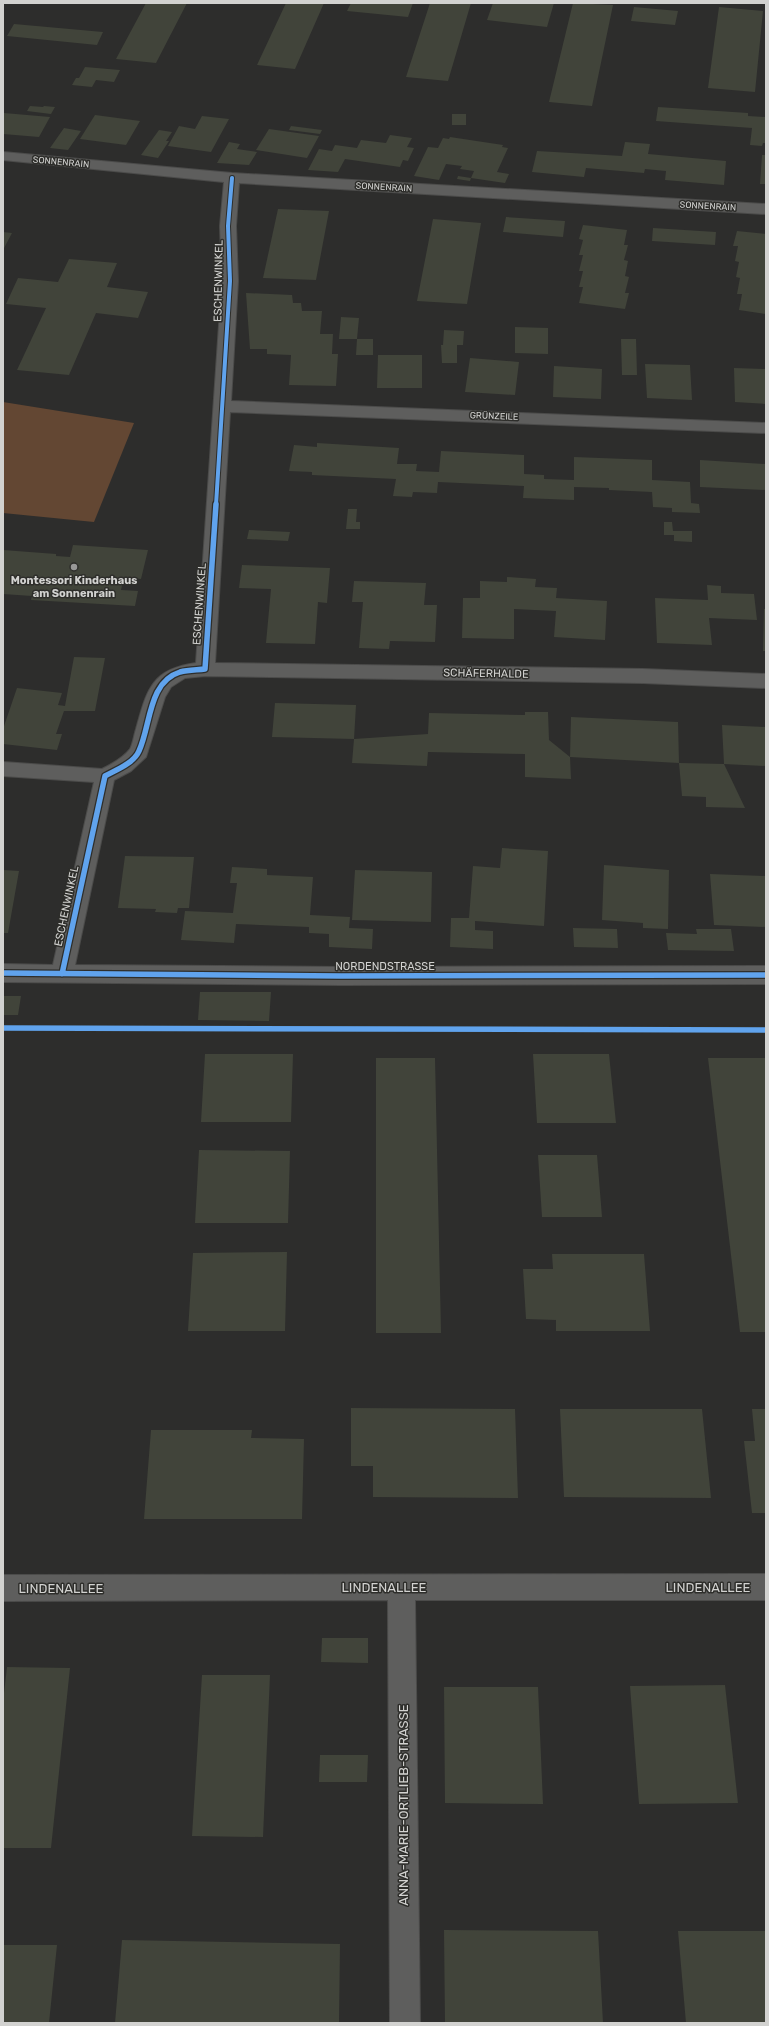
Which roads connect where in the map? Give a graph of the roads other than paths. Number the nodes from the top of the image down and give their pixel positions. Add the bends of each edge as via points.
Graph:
1 (3, 156) edge
2 (232, 178) junction
3 (766, 209) edge
4 (222, 406) junction
5 (766, 428) edge
6 (205, 669) junction
7 (766, 681) edge
8 (3, 769) edge
9 (105, 776) junction
10 (3, 973) edge
11 (62, 974) junction
12 (766, 975) edge
13 (401, 1587) junction
14 (766, 1587) edge
15 (3, 1588) edge
16 (405, 2023) edge

1 - 2 street, SONNENRAIN
2 - 3 street, SONNENRAIN
2 - 4 street, ESCHENWINKEL via 228,226 230,281
4 - 5 street, GRÜNZEILE
4 - 6 street, ESCHENWINKEL
6 - 7 street, SCHÄFERHALDE via 635,675
6 - 9 street via 180,672 164,682 154,697 138,752 124,766
8 - 9 street
9 - 11 street, ESCHENWINKEL
10 - 11 street, NORDENDSTRASSE
11 - 12 street, NORDENDSTRASSE
13 - 14 street, LINDENALLEE
13 - 15 street, LINDENALLEE
13 - 16 street, ANNA-MARIE-ORTLIEB-STRASSE

